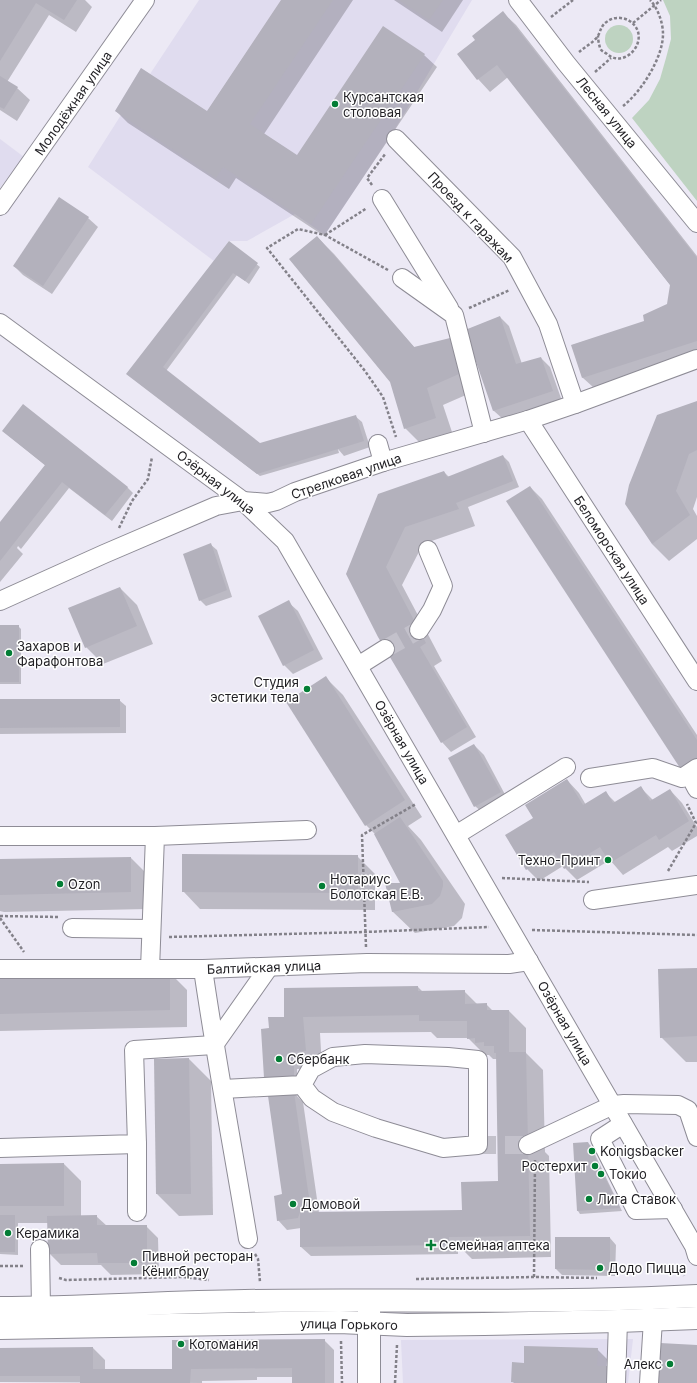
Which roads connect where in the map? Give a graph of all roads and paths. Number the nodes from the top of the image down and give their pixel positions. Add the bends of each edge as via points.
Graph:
1 (145, 0) edge
2 (518, 0) edge
3 (573, 0) edge
4 (650, 0) edge
5 (661, 0) edge
6 (654, 5) junction
7 (633, 23) junction
8 (539, 27) junction
9 (598, 36) junction
10 (566, 63) junction
11 (610, 117) junction
12 (396, 139) joint
13 (382, 199) junction
14 (0, 206) edge
15 (697, 223) edge
16 (325, 235) junction
17 (402, 278) joint
18 (526, 283) junction
19 (454, 315) junction
20 (0, 323) edge
21 (697, 358) edge
22 (575, 404) junction
23 (528, 420) junction
24 (484, 433) junction
25 (378, 444) dead end
26 (402, 456) junction
27 (152, 457) dead end
28 (383, 462) junction
29 (243, 501) junction
30 (428, 550) dead end
31 (104, 554) junction
32 (0, 601) edge
33 (419, 630) tunnel mouth
34 (385, 649) tunnel mouth
35 (358, 666) junction
36 (697, 681) edge
37 (566, 767) dead end
38 (590, 778) dead end
39 (692, 783) edge
40 (420, 801) dead end
41 (307, 830) dead end
42 (456, 835) junction
43 (0, 836) edge
44 (155, 836) junction
45 (667, 874) dead end
46 (501, 878) dead end
47 (596, 882) dead end
48 (697, 885) edge
49 (593, 900) dead end
50 (0, 917) edge
51 (58, 917) dead end
52 (489, 927) dead end
53 (72, 928) dead end
54 (531, 930) dead end
55 (365, 932) junction
56 (697, 935) edge
57 (151, 937) junction
58 (19, 955) dead end
59 (528, 961) junction
60 (367, 964) junction
61 (269, 967) junction
62 (0, 969) edge
63 (150, 969) junction
64 (203, 969) junction
65 (214, 1045) junction
66 (302, 1085) junction
67 (223, 1089) junction
68 (613, 1105) junction
69 (623, 1124) junction
70 (697, 1137) edge
71 (532, 1143) joint
72 (137, 1144) junction
73 (0, 1148) edge
74 (673, 1208) junction
75 (137, 1212) dead end
76 (248, 1239) joint
77 (40, 1249) dead end
78 (696, 1249) edge
79 (0, 1266) edge
80 (40, 1272) junction
81 (183, 1276) dead end
82 (534, 1277) junction
83 (603, 1278) dead end
84 (420, 1279) dead end
85 (261, 1285) dead end
86 (697, 1296) edge
87 (369, 1301) junction
88 (0, 1308) edge
89 (41, 1308) junction
90 (697, 1318) edge
91 (653, 1320) junction
92 (618, 1321) junction
93 (370, 1323) junction
94 (0, 1328) edge
95 (341, 1340) dead end
96 (397, 1341) dead end
97 (342, 1383) edge
98 (369, 1383) edge
99 (395, 1383) edge
100 (616, 1383) edge
101 (649, 1383) edge

1 - 14 street, Молодёжная улица
2 - 8 street, Лесная улица
3 - 8 path
4 - 6 path
5 - 6 path
6 - 7 path
6 - 11 path via 659,13 663,34 659,54 645,84 628,103
7 - 9 path via 619,18 608,20 601,27
7 - 9 path via 638,31 639,40 634,51 622,59 611,58 601,49
8 - 10 street, Лесная улица
9 - 10 path
10 - 11 street, Лесная улица
11 - 15 street, Лесная улица
12 - 13 path via 367,178
12 - 18 street, Проезд к гаражам via 512,257
13 - 16 path
13 - 19 street
16 - 17 path
16 - 26 path via 298,229 267,248 383,397
17 - 19 street
18 - 19 path
18 - 22 street, Проезд к гаражам via 548,324
19 - 24 street
20 - 29 street, Озёрная улица
21 - 22 street, Стрелковая улица
22 - 23 street, Стрелковая улица
23 - 24 street, Стрелковая улица
23 - 36 street, Беломорская улица
24 - 26 street, Стрелковая улица
25 - 28 street
26 - 28 street, Стрелковая улица
27 - 31 path via 148,479 132,501
28 - 29 street, Стрелковая улица via 276,501
29 - 31 street, Стрелковая улица via 216,506
29 - 35 street, Озёрная улица via 285,541
30 - 33 street via 443,586
31 - 32 street, Стрелковая улица
34 - 35 street
35 - 42 street, Озёрная улица
37 - 42 street
38 - 39 street via 652,768
39 - 45 path via 696,823
40 - 55 path via 362,835
41 - 44 street
42 - 59 street, Озёрная улица
43 - 44 street
44 - 57 street
46 - 47 path
48 - 49 street
50 - 51 path
50 - 58 path via 26,955
52 - 55 path
53 - 57 street
54 - 56 path
55 - 57 path
55 - 60 path
57 - 63 street
59 - 60 street, Балтийская улица via 509,964
59 - 68 street, Озёрная улица
60 - 61 street, Балтийская улица
61 - 64 street, Балтийская улица
61 - 65 street
62 - 63 street, Балтийская улица
63 - 64 street, Балтийская улица
64 - 65 street
65 - 67 street
65 - 72 street via 134,1050
66 - 66 street via 311,1069 333,1057 365,1054 478,1060 478,1145 443,1148 376,1128 333,1112 312,1098
66 - 67 street
67 - 76 street
68 - 69 street, Озёрная улица
68 - 70 street via 678,1105 688,1110
68 - 71 street
69 - 74 street, Озёрная улица
69 - 74 street via 600,1138 636,1210
71 - 82 path
72 - 73 street
72 - 75 street
74 - 78 street, Озёрная улица
76 - 85 path via 258,1259
77 - 80 street
79 - 80 path via 23,1266
80 - 81 path via 66,1280
80 - 89 street
82 - 83 path
82 - 84 path
86 - 87 main road, улица Горького via 607,1300
87 - 89 main road, улица Горького via 244,1301
87 - 93 main road
88 - 89 main road, улица Горького
90 - 91 main road, улица Горького
91 - 92 main road, улица Горького
91 - 101 street
92 - 93 main road, улица Горького via 407,1325
92 - 100 street
93 - 94 main road, улица Горького
93 - 98 main road
95 - 97 path
96 - 99 path

